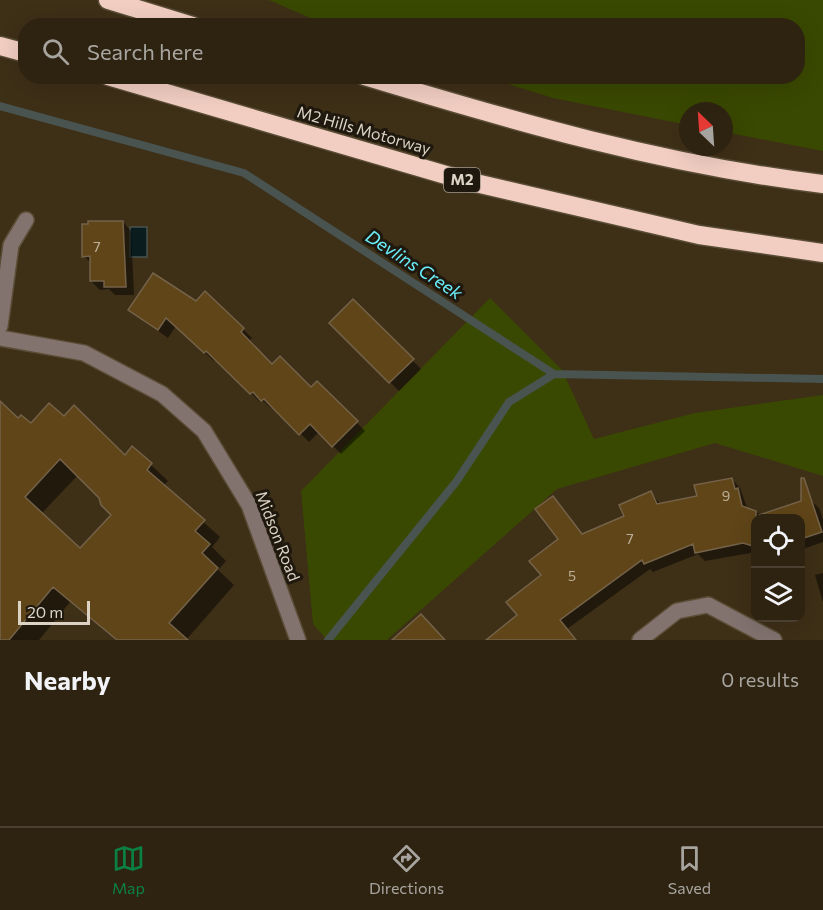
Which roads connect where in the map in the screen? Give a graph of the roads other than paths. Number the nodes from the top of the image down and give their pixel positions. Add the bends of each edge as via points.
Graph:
1 (108, 0) edge
2 (167, 18) edge
3 (0, 46) edge
4 (18, 51) edge
5 (135, 84) edge
6 (393, 84) edge
7 (823, 184) edge
8 (26, 220) dead end
9 (823, 253) edge
10 (0, 326) edge
11 (0, 338) edge
12 (298, 640) edge
13 (640, 640) edge
14 (774, 640) edge

1 - 2 highway
3 - 4 highway
5 - 9 highway, M2 Hills Motorway / M2 via 463,180 699,235
6 - 7 highway via 642,154
8 - 10 street via 11,245
11 - 12 street, Midson Road via 84,352 162,394 204,431 249,505
13 - 14 street via 677,611 708,605

